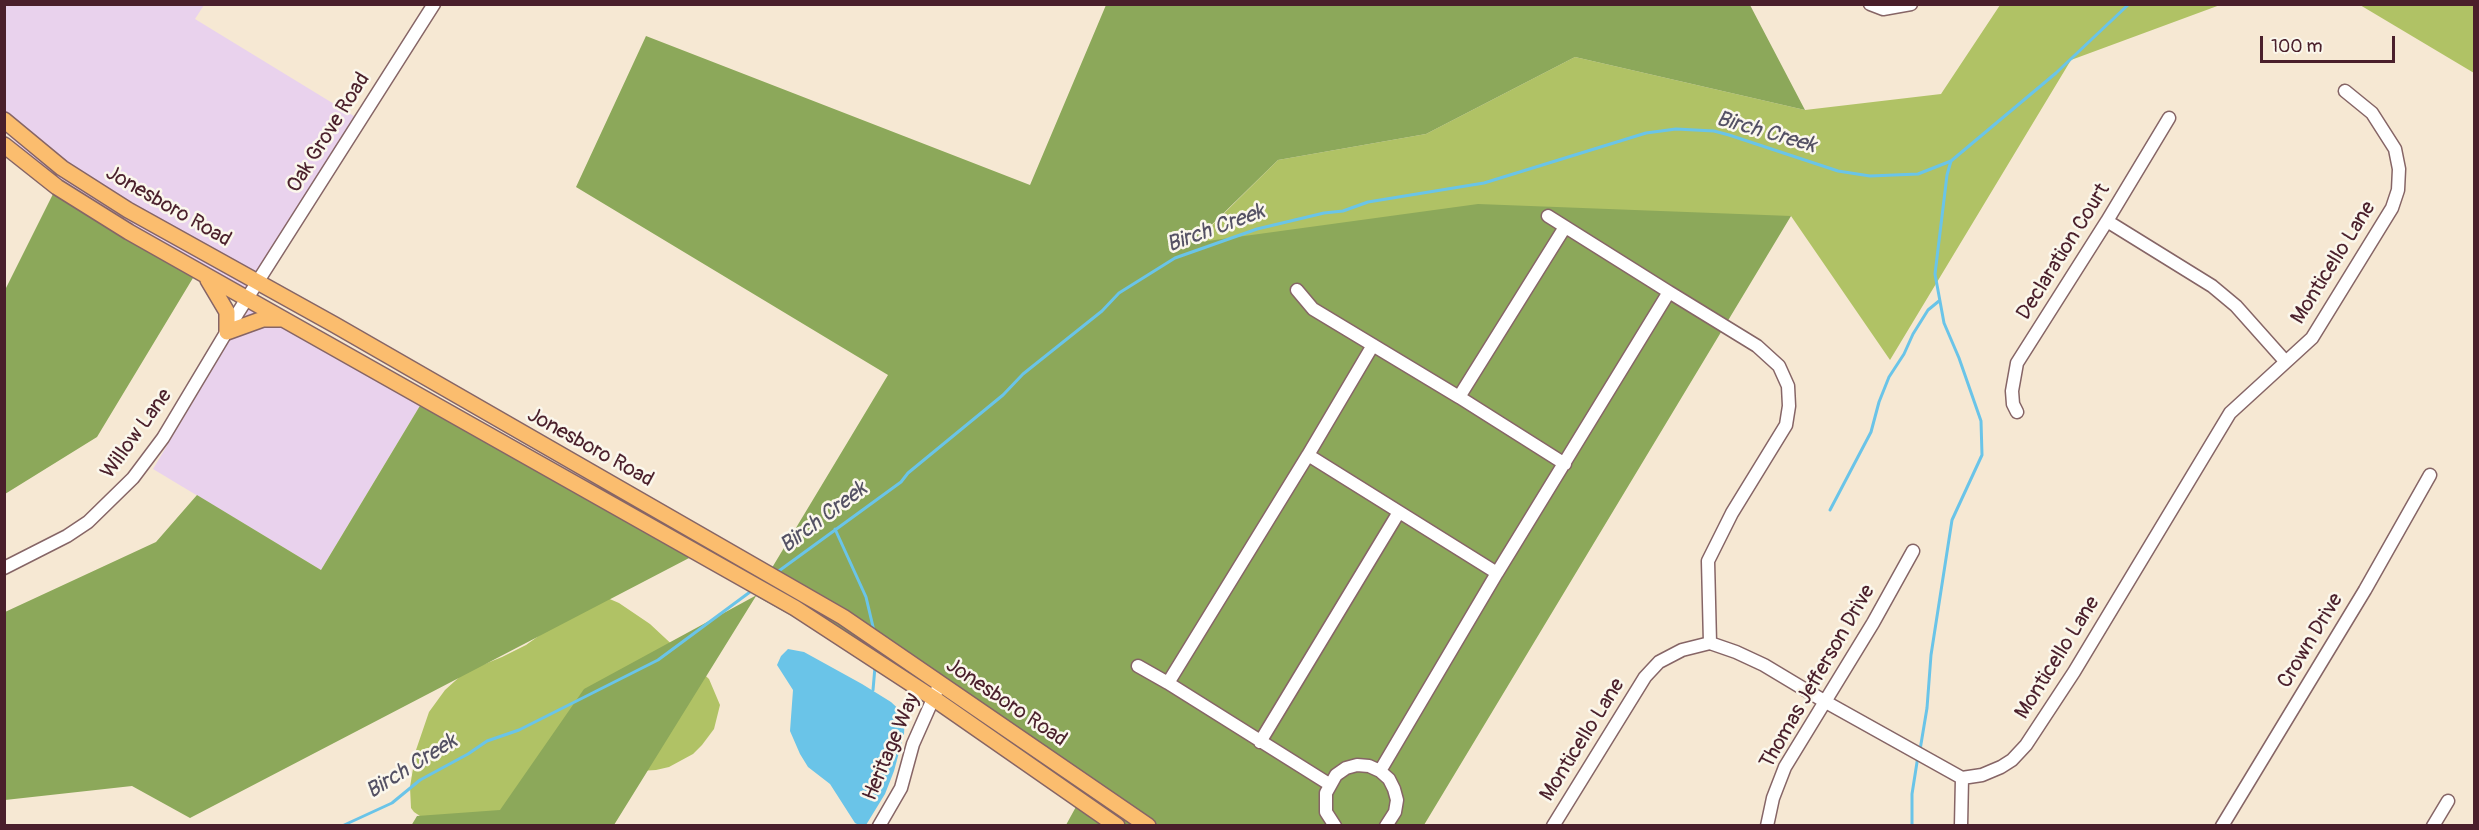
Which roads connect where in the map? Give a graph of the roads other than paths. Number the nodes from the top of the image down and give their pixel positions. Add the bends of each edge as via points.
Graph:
1 (434, 4) edge
2 (1870, 4) edge
3 (1911, 4) edge
4 (2345, 91) dead end
5 (2169, 118) dead end
6 (4, 120) edge
7 (4, 145) edge
8 (1548, 216) dead end
9 (2107, 221) junction
10 (1565, 227) junction
11 (205, 275) junction
12 (258, 281) junction
13 (1297, 290) dead end
14 (1669, 292) junction
15 (247, 298) junction
16 (284, 319) junction
17 (227, 332) junction
18 (1373, 345) junction
19 (2285, 361) junction
20 (1459, 397) junction
21 (2017, 412) dead end
22 (1308, 455) junction
23 (1565, 464) junction
24 (2430, 476) dead end
25 (1399, 512) junction
26 (1913, 551) dead end
27 (4, 568) edge
28 (1497, 573) junction
29 (1710, 644) junction
30 (1138, 666) dead end
31 (1168, 683) junction
32 (941, 684) junction
33 (933, 698) junction
34 (1824, 701) junction
35 (1260, 741) junction
36 (1380, 771) junction
37 (1962, 778) junction
38 (1329, 784) junction
39 (2448, 801) dead end
40 (879, 825) edge
41 (1117, 825) edge
42 (1148, 825) edge
43 (1335, 825) edge
44 (1386, 825) edge
45 (1553, 825) edge
46 (1767, 825) edge
47 (1961, 825) edge
48 (2222, 825) edge
49 (2433, 825) edge

1 - 12 street, Oak Grove Road
2 - 3 street via 1883,9
4 - 19 street, Monticello Lane via 2373,114 2387,133 2399,169 2398,190 2392,208 2334,305 2312,338
5 - 9 street, Declaration Court
6 - 12 main road, Jonesboro Road via 99,193
7 - 11 main road, Jonesboro Road via 57,187
8 - 10 street
9 - 19 street via 2212,286 2236,306
9 - 21 street, Declaration Court via 2017,363 2012,391
10 - 14 street
10 - 20 street
11 - 15 main road, Jonesboro Road
11 - 17 main road via 227,312
12 - 15 street, Willow Lane
12 - 32 main road, Jonesboro Road via 789,584
13 - 18 street via 1313,309
14 - 23 street
14 - 29 street via 1757,346 1779,366 1788,386 1786,425 1708,561
15 - 16 main road, Jonesboro Road
15 - 17 street, Willow Lane
16 - 17 main road via 263,319
16 - 33 main road, Jonesboro Road via 795,608
17 - 27 street, Willow Lane via 163,438 133,478 88,522
18 - 20 street
18 - 22 street
19 - 37 street, Monticello Lane via 2230,413 2026,746 2001,768
20 - 23 street
22 - 25 street
22 - 31 street
23 - 28 street
24 - 48 street, Crown Drive via 2366,590
25 - 28 street
25 - 35 street
26 - 34 street, Thomas Jefferson Drive
28 - 36 street
29 - 34 street via 1764,665
29 - 45 street, Monticello Lane via 1682,650 1659,662 1645,677
30 - 31 street
31 - 35 street
32 - 33 street, Heritage Way
32 - 42 main road, Jonesboro Road
33 - 40 street, Heritage Way via 913,744 901,788
33 - 41 main road, Jonesboro Road
34 - 37 street
34 - 46 street, Thomas Jefferson Drive via 1785,767
35 - 38 street
36 - 38 street via 1357,765 1346,768
36 - 44 street via 1389,778 1396,800 1395,812
37 - 47 street
38 - 43 street via 1326,812
39 - 49 street

